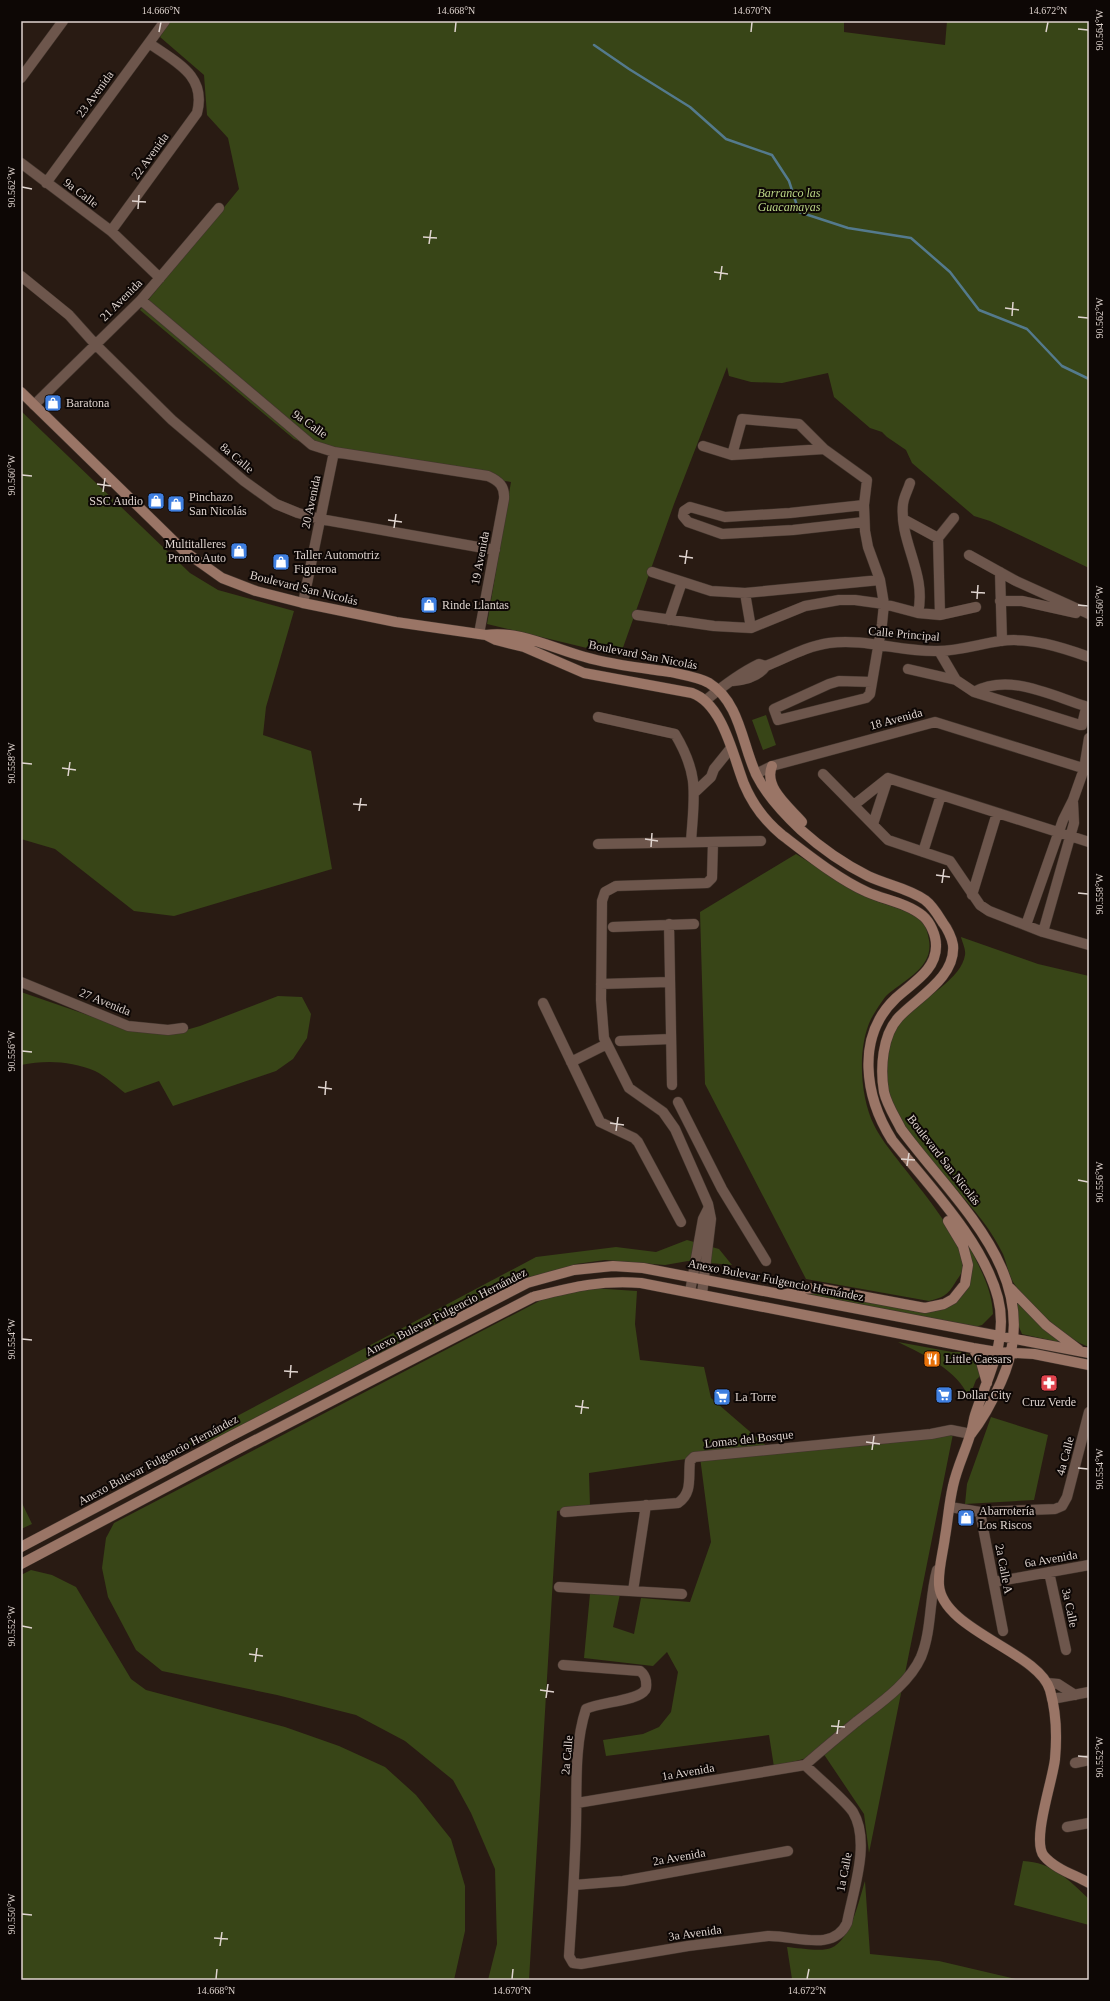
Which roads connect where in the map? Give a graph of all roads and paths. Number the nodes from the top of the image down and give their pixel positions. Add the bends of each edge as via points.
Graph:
1 (63, 21) edge
2 (165, 21) edge
3 (149, 42) junction
4 (21, 78) edge
5 (21, 163) edge
6 (46, 183) junction
7 (219, 208) dead end
8 (111, 232) junction
9 (21, 276) edge
10 (160, 278) junction
11 (141, 300) junction
12 (95, 344) junction
13 (21, 392) edge
14 (34, 405) junction
15 (704, 446) dead end
16 (824, 449) junction
17 (334, 452) junction
18 (732, 455) junction
19 (910, 483) dead end
20 (503, 486) joint
21 (864, 505) junction
22 (790, 513) junction
23 (954, 518) dead end
24 (320, 519) junction
25 (904, 519) junction
26 (864, 522) junction
27 (792, 530) junction
28 (938, 538) junction
29 (495, 550) junction
30 (969, 555) dead end
31 (652, 572) dead end
32 (1000, 572) junction
33 (880, 580) junction
34 (682, 582) junction
35 (745, 593) junction
36 (1000, 601) junction
37 (304, 604) junction
38 (884, 604) junction
39 (976, 607) dead end
40 (918, 613) junction
41 (1086, 613) edge
42 (637, 615) dead end
43 (940, 615) junction
44 (668, 620) junction
45 (751, 628) junction
46 (483, 634) junction
47 (1002, 641) junction
48 (878, 646) junction
49 (938, 651) junction
50 (1089, 657) edge
51 (908, 668) dead end
52 (956, 680) junction
53 (872, 682) junction
54 (718, 690) junction
55 (974, 692) junction
56 (706, 700) junction
57 (598, 717) dead end
58 (1089, 738) edge
59 (732, 751) junction
60 (772, 766) junction
61 (1086, 770) edge
62 (756, 774) junction
63 (823, 774) dead end
64 (888, 778) junction
65 (694, 789) junction
66 (941, 795) junction
67 (1073, 800) junction
68 (854, 806) junction
69 (997, 813) junction
70 (873, 824) junction
71 (1058, 833) junction
72 (1070, 837) junction
73 (760, 841) dead end
74 (691, 842) junction
75 (713, 842) junction
76 (1089, 842) edge
77 (598, 844) dead end
78 (923, 852) junction
79 (863, 873) junction
80 (972, 895) junction
81 (669, 924) junction
82 (694, 924) dead end
83 (1026, 925) junction
84 (613, 927) dead end
85 (1042, 932) junction
86 (1089, 945) edge
87 (21, 982) edge
88 (669, 982) junction
89 (601, 984) junction
90 (543, 1003) dead end
91 (183, 1028) dead end
92 (671, 1039) junction
93 (620, 1041) dead end
94 (607, 1044) junction
95 (571, 1062) junction
96 (672, 1085) dead end
97 (678, 1102) dead end
98 (691, 1131) junction
99 (678, 1137) junction
100 (926, 1183) junction
101 (708, 1209) junction
102 (681, 1222) dead end
103 (766, 1261) dead end
104 (693, 1277) junction
105 (704, 1280) junction
106 (1007, 1285) junction
107 (690, 1292) junction
108 (702, 1294) junction
109 (784, 1295) junction
110 (1000, 1336) junction
111 (1015, 1339) junction
112 (973, 1348) junction
113 (997, 1352) junction
114 (1012, 1353) junction
115 (1086, 1353) edge
116 (1089, 1365) edge
117 (987, 1384) junction
118 (1089, 1412) edge
119 (971, 1434) junction
120 (1086, 1434) edge
121 (646, 1506) junction
122 (950, 1507) junction
123 (565, 1512) dead end
124 (980, 1512) junction
125 (21, 1547) edge
126 (943, 1550) junction
127 (21, 1564) edge
128 (1089, 1565) edge
129 (1050, 1572) junction
130 (994, 1582) junction
131 (559, 1587) dead end
132 (634, 1592) junction
133 (682, 1594) dead end
134 (1003, 1631) dead end
135 (1066, 1650) dead end
136 (563, 1665) dead end
137 (1047, 1683) junction
138 (1089, 1692) edge
139 (1075, 1695) junction
140 (1052, 1699) junction
141 (1089, 1760) edge
142 (1074, 1763) dead end
143 (805, 1765) junction
144 (577, 1803) junction
145 (1089, 1823) edge
146 (1066, 1827) dead end
147 (788, 1851) dead end
148 (1088, 1882) edge
149 (574, 1885) junction
150 (821, 1940) joint
151 (573, 1963) joint

1 - 4 street
2 - 3 street, 23 Avenida
3 - 6 street, 23 Avenida
3 - 8 street, 22 Avenida via 190,73 199,92 199,105 197,113
5 - 6 street, 9a Calle
6 - 8 street, 9a Calle
7 - 10 street, 21 Avenida
8 - 10 street, 9a Calle
9 - 12 street, 8a Calle via 69,315
10 - 11 street, 21 Avenida
11 - 12 street, 21 Avenida
11 - 17 street, 9a Calle via 305,439 319,448
12 - 14 street, 21 Avenida
12 - 24 street, 8a Calle via 172,420 244,481 276,504
13 - 14 main road, Boulevard San Nicolás
14 - 37 main road, Boulevard San Nicolás via 195,560 229,581
15 - 18 street
16 - 18 street
16 - 18 street via 798,424 743,418
16 - 21 street via 866,478 868,481
17 - 20 street, 9a Calle via 488,476
17 - 24 street, 20 Avenida
19 - 25 street via 903,504
20 - 29 street, 19 Avenida via 504,498
21 - 22 street
21 - 26 street
22 - 27 street
22 - 27 street via 725,517 690,507 684,511 683,516 688,522 722,534
23 - 28 street
24 - 29 street, 8a Calle
24 - 37 street, 20 Avenida
25 - 28 street
25 - 40 street via 920,585
26 - 27 street
26 - 33 street via 868,547
28 - 43 street
29 - 46 street, 19 Avenida
30 - 32 street
31 - 34 street
32 - 36 street
32 - 41 street
33 - 35 street
33 - 38 street
34 - 35 street via 711,591
34 - 44 street
35 - 45 street
36 - 41 street via 1022,601 1072,613
36 - 47 street
37 - 46 main road, Boulevard San Nicolás via 396,622
38 - 40 street
38 - 45 street via 855,600 821,602
38 - 48 street
39 - 43 street
40 - 43 street
42 - 44 street
44 - 45 street
46 - 54 main road, Boulevard San Nicolás via 498,633 587,658 684,675 706,681
46 - 56 main road, Boulevard San Nicolás via 524,647 584,673 692,692
47 - 49 street, Calle Principal
47 - 50 street, Calle Principal via 1046,644
48 - 49 street, Calle Principal
48 - 53 street
48 - 54 street, Calle Principal via 849,642 828,643 809,648 766,666 760,664 740,673 733,681
49 - 52 street
51 - 52 street
52 - 55 street
53 - 53 street via 871,691 866,698 778,720 774,709 839,681
54 - 56 street, Calle Principal
54 - 62 main road, Boulevard San Nicolás via 736,718
55 - 55 street via 989,685 1011,684 1086,708 1080,725
56 - 59 main road via 724,729
57 - 65 street via 675,734 691,766
58 - 61 street
59 - 62 main road via 738,756 746,774
59 - 65 street via 714,769 711,777
59 - 100 main road via 752,798 773,828 845,880 866,892 924,916 932,928 936,945 934,959 926,972 895,999 879,1018 872,1034 868,1055 870,1089 882,1124
60 - 61 street, 18 Avenida via 935,722
60 - 62 street, 18 Avenida
60 - 79 main road via 770,781 803,824
61 - 67 street
62 - 79 main road, Boulevard San Nicolás via 770,795 800,829 830,853
63 - 68 street
64 - 66 street
64 - 68 street
64 - 70 street
65 - 74 street
66 - 69 street
66 - 78 street
67 - 71 street
67 - 72 street via 1074,823
68 - 70 street
69 - 71 street
69 - 80 street
70 - 78 street via 888,840
71 - 72 street
71 - 83 street
72 - 76 street
72 - 85 street
73 - 75 street
74 - 75 street
74 - 77 street
75 - 89 street via 712,878 706,883 616,886 605,892 602,901
78 - 80 street via 951,861
79 - 106 main road, Boulevard San Nicolás via 925,900 946,928 953,944 952,961 942,978 897,1019 887,1038 883,1057 884,1093 901,1129 986,1238 999,1262
80 - 83 street via 989,911
81 - 82 street
81 - 84 street
81 - 88 street
83 - 85 street
85 - 86 street
87 - 91 street, 27 Avenida via 128,1026 168,1030
88 - 89 street
88 - 92 street
89 - 94 street via 602,1031
90 - 95 street
92 - 93 street
92 - 96 street
94 - 95 street
94 - 99 street via 629,1088 663,1112
95 - 102 street via 600,1122 638,1142
97 - 98 street
98 - 99 street
98 - 103 street via 722,1189
99 - 101 street
100 - 109 main road via 936,1206 954,1230 967,1255 968,1275 965,1284 953,1299 935,1307 925,1308 818,1288 800,1289
100 - 110 main road via 969,1237 988,1274 998,1299 1001,1316
101 - 104 street via 703,1219
101 - 105 street via 711,1219
104 - 105 main road, Anexo Bulevar Fulgencio Hernández
104 - 107 street
104 - 125 main road, Anexo Bulevar Fulgencio Hernández via 643,1268 613,1266 574,1270 527,1283
105 - 108 street
105 - 109 main road, Anexo Bulevar Fulgencio Hernández
106 - 111 main road, Boulevard San Nicolás via 1015,1313
106 - 115 main road via 1046,1325
107 - 108 main road
107 - 127 main road via 613,1281 577,1285 533,1297
108 - 112 main road
109 - 110 main road, Anexo Bulevar Fulgencio Hernández
110 - 111 main road, Anexo Bulevar Fulgencio Hernández
110 - 113 main road
111 - 114 main road, Boulevard San Nicolás
111 - 115 main road, Anexo Bulevar Fulgencio Hernández
112 - 113 main road
112 - 117 main road via 983,1367
113 - 114 main road
113 - 117 main road
114 - 116 main road via 1034,1354
114 - 119 main road, Boulevard San Nicolás via 996,1393
117 - 119 main road via 974,1416
118 - 120 street, 4a Calle
119 - 121 street, Lomas del Bosque via 951,1430 694,1457 690,1461 689,1490 685,1498 678,1503
119 - 122 main road via 956,1472
120 - 124 street, 4a Calle via 1062,1506 1055,1509
121 - 123 street, Lomas del Bosque
121 - 132 street
122 - 124 street
122 - 126 main road
124 - 130 street, 2a Calle A
126 - 137 main road via 940,1590 953,1612 1037,1671
126 - 143 street via 932,1590 927,1639 911,1673
128 - 129 street, 6a Avenida
129 - 130 street, 6a Avenida
129 - 135 street, 3a Calle
130 - 134 street, 2a Calle A
131 - 132 street
132 - 133 street
136 - 144 street, 2a Calle via 640,1671 644,1674 646,1683 645,1691 637,1696 586,1709 579,1753
137 - 139 street via 1058,1684
137 - 140 main road
138 - 139 street
139 - 140 street
140 - 148 main road via 1055,1759 1040,1845 1044,1856
141 - 142 street
143 - 144 street, 1a Avenida
143 - 150 street, 1a Calle via 852,1811 857,1821 862,1850 847,1924 843,1932 836,1937
144 - 149 street, 2a Calle
145 - 146 street
147 - 149 street, 2a Avenida via 623,1881
149 - 151 street, 2a Calle via 569,1956
150 - 151 street, 3a Avenida via 768,1936 581,1964

